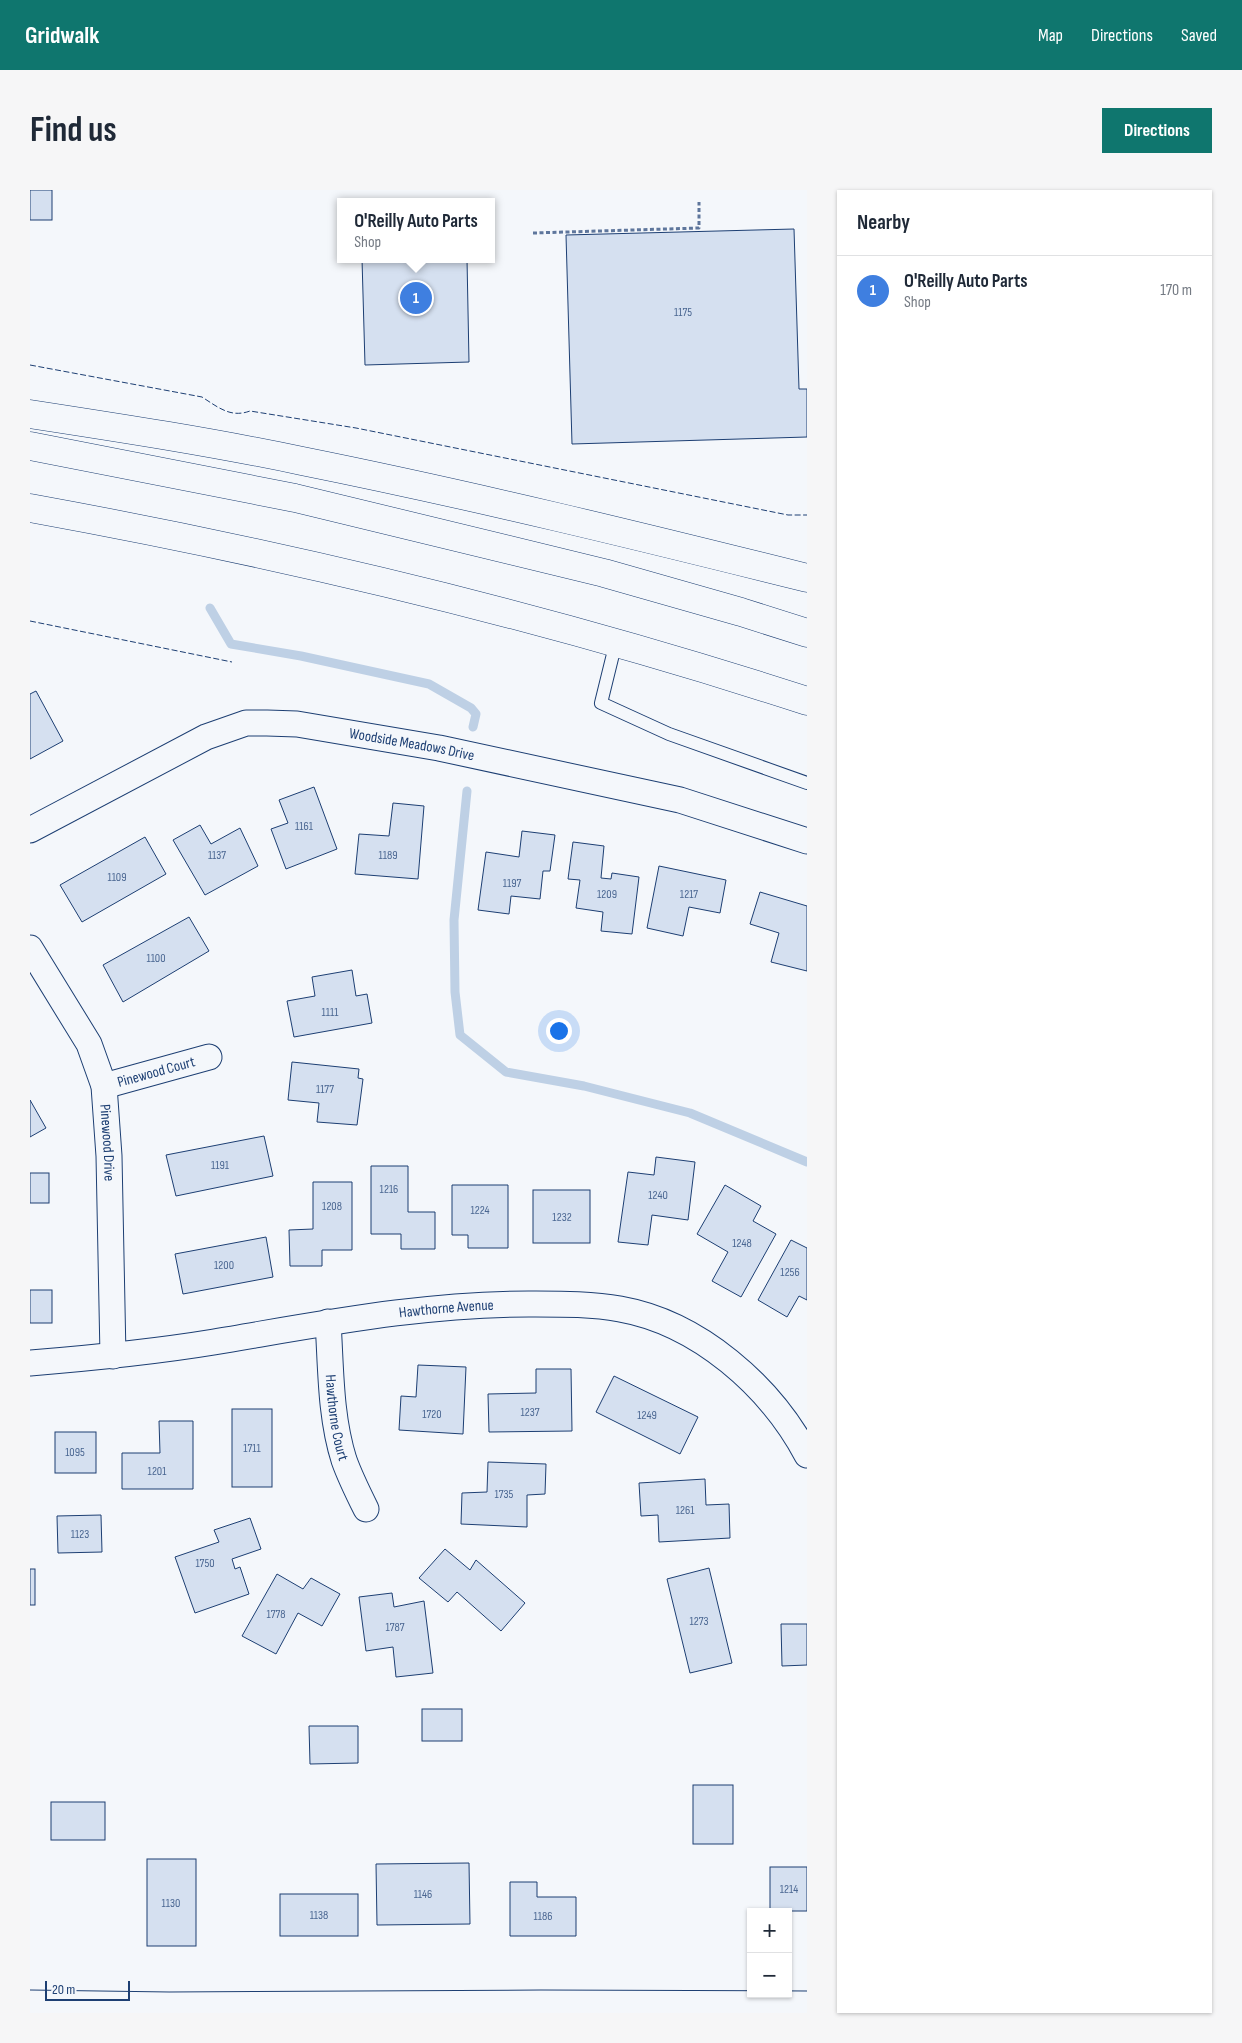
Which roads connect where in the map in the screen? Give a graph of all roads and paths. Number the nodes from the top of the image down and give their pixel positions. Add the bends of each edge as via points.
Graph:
1 (699, 202) dead end
2 (533, 233) dead end
3 (30, 414) edge
4 (30, 446) edge
5 (30, 508) edge
6 (807, 578) edge
7 (807, 633) edge
8 (616, 642) junction
9 (807, 701) edge
10 (807, 783) edge
11 (30, 830) edge
12 (807, 841) edge
13 (30, 948) edge
14 (209, 1058) dead end
15 (104, 1086) junction
16 (328, 1322) junction
17 (113, 1356) junction
18 (30, 1363) edge
19 (807, 1455) edge
20 (366, 1509) dead end
21 (30, 2002) edge
22 (807, 2004) edge

1 - 2 path via 699,228
3 - 6 highway via 192,440 407,483 567,518
4 - 7 highway via 295,498 604,573
5 - 8 highway via 168,533 412,588
8 - 9 highway
8 - 10 lane via 601,703 669,734
11 - 12 street, Woodside Meadows Drive via 206,736 246,723 267,723 297,724 439,748 680,800
13 - 15 street, Pinewood Drive via 89,1044
14 - 15 street, Pinewood Court
15 - 17 street, Pinewood Drive via 109,1156
16 - 17 street, Hawthorne Avenue
16 - 19 street, Hawthorne Avenue via 404,1311 500,1304 571,1304 621,1309 685,1332 712,1348 763,1392 786,1420
16 - 20 street, Hawthorne Court via 338,1435 350,1475
17 - 18 street, Hawthorne Avenue
21 - 22 street via 169,2005

